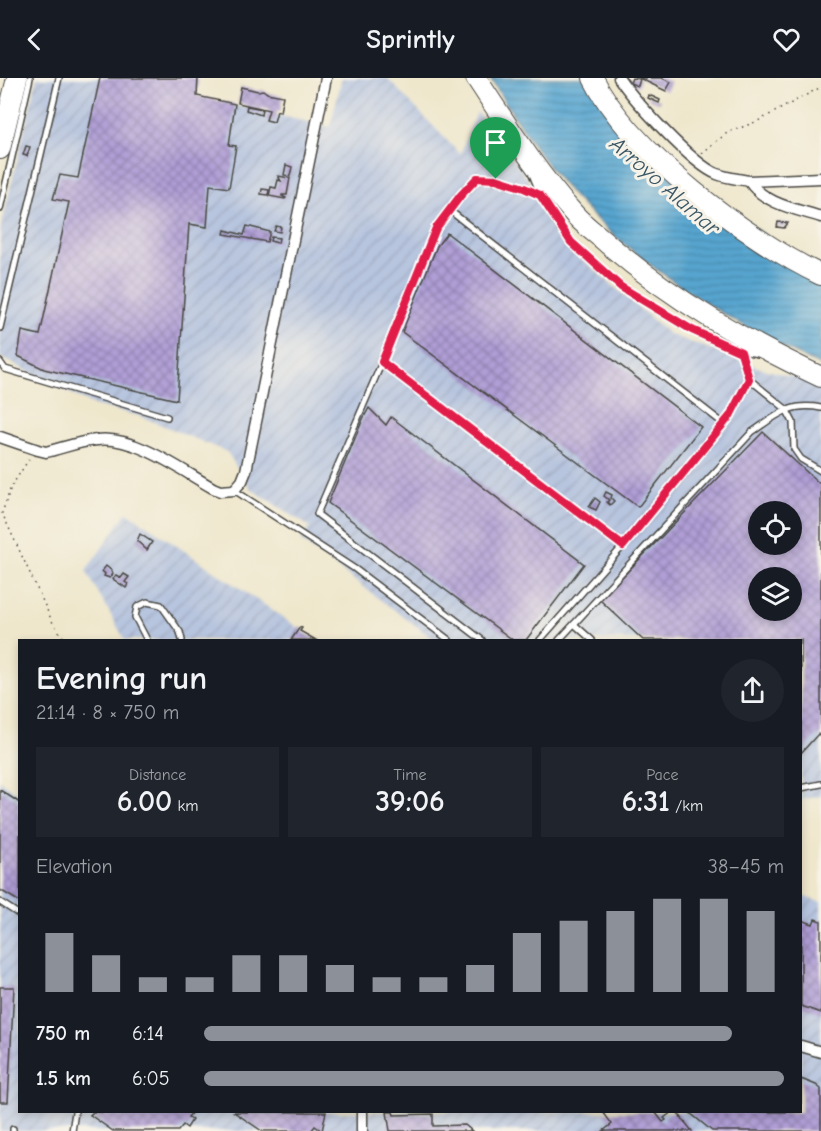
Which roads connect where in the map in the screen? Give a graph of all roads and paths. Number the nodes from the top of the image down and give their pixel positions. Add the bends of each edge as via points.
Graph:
1 (5, 78) edge
2 (17, 78) edge
3 (30, 78) edge
4 (59, 78) edge
5 (326, 78) edge
6 (476, 78) edge
7 (593, 78) edge
8 (619, 78) edge
9 (821, 87) edge
10 (0, 99) edge
11 (519, 142) junction
12 (0, 149) edge
13 (695, 160) junction
14 (8, 170) junction
15 (821, 178) edge
16 (749, 181) junction
17 (0, 182) edge
18 (540, 195) junction
19 (0, 209) edge
20 (449, 210) junction
21 (821, 217) edge
22 (821, 275) edge
23 (0, 328) edge
24 (741, 352) junction
25 (778, 357) junction
26 (0, 362) edge
27 (382, 362) junction
28 (821, 377) edge
29 (749, 379) junction
30 (821, 408) edge
31 (786, 409) junction
32 (167, 417) dead end
33 (723, 423) junction
34 (0, 437) edge
35 (38, 450) junction
36 (821, 471) edge
37 (234, 490) junction
38 (623, 546) junction
39 (574, 624) junction
40 (64, 639) edge
41 (146, 639) edge
42 (182, 639) edge
43 (447, 639) edge
44 (481, 639) edge
45 (541, 639) edge
46 (560, 639) edge
47 (591, 639) edge
48 (821, 784) edge
49 (813, 786) junction
50 (802, 788) edge
51 (821, 790) edge
52 (0, 902) edge
53 (18, 914) edge
54 (802, 1046) edge
55 (821, 1052) edge
56 (75, 1113) edge
57 (362, 1113) edge
58 (72, 1131) edge
59 (362, 1131) edge

1 - 10 highway
2 - 12 highway
3 - 14 lane
4 - 23 lane
5 - 37 street via 246,471
6 - 11 highway
7 - 22 highway via 610,106 656,158 726,216
8 - 13 street
9 - 13 path via 727,133
11 - 18 lane
11 - 25 highway via 577,217 623,256 712,321
13 - 16 street via 717,174
14 - 17 lane
14 - 19 lane
15 - 16 street
16 - 21 street via 765,198
18 - 20 lane via 496,179 477,178
18 - 24 lane via 571,242 621,287 692,330
20 - 27 lane via 436,228
20 - 33 lane
24 - 25 lane
24 - 29 lane
25 - 28 highway
26 - 32 lane via 5,369
27 - 38 lane
27 - 44 lane via 317,514
29 - 31 lane
29 - 33 lane
30 - 31 lane via 804,405
31 - 36 lane via 793,422 794,449 801,459
31 - 39 lane via 752,432
33 - 38 lane
34 - 35 street
35 - 37 street via 46,452 98,439 120,441 213,488
35 - 40 path via 11,487 2,513 53,623
37 - 43 lane via 356,569
38 - 45 lane
39 - 46 lane
39 - 47 lane
41 - 42 lane via 135,617 137,607 147,602 160,605
48 - 49 lane
49 - 50 lane
49 - 51 lane
52 - 53 lane
54 - 55 street
56 - 58 lane
57 - 59 street

